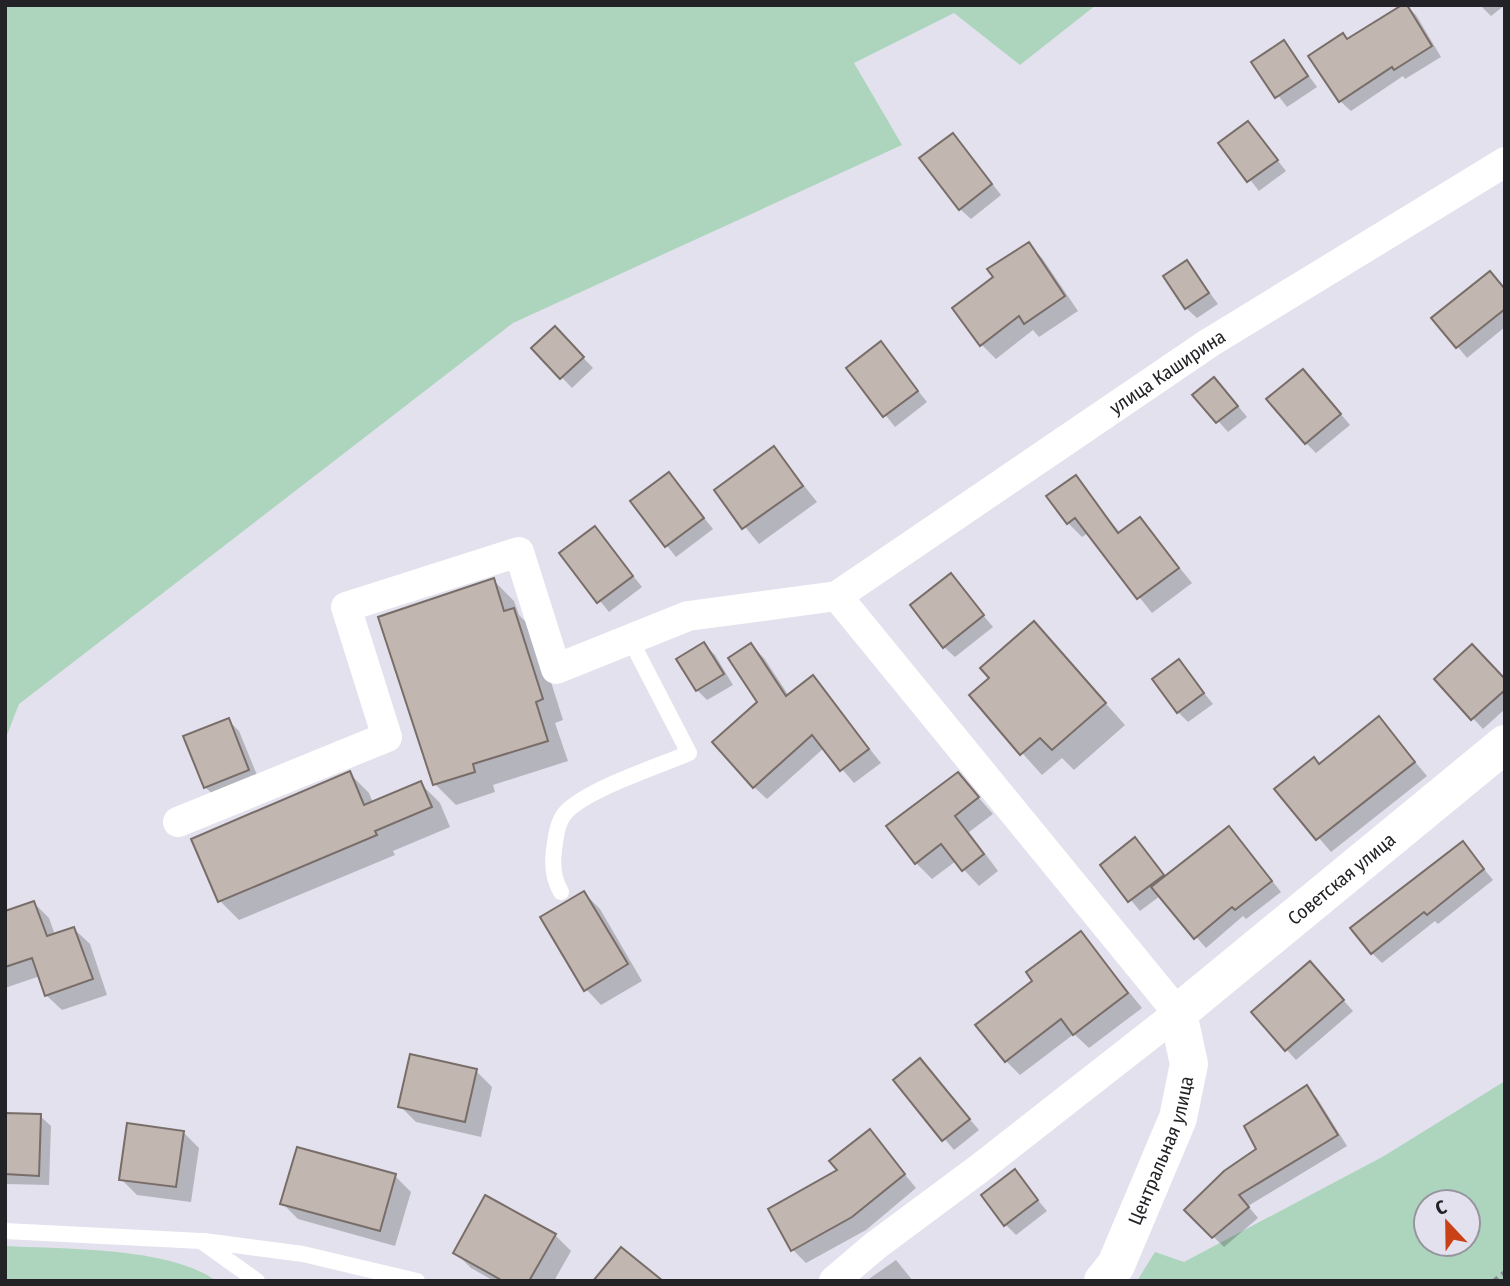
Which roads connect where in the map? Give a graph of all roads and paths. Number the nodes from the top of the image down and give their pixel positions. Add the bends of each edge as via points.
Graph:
1 (1505, 162) edge
2 (837, 596) junction
3 (629, 639) junction
4 (1505, 744) edge
5 (178, 822) dead end
6 (561, 892) dead end
7 (1178, 1013) junction
8 (5, 1231) edge
9 (201, 1241) junction
10 (1505, 1272) edge
11 (257, 1281) edge
12 (417, 1281) edge
13 (834, 1281) edge
14 (1103, 1281) edge
15 (1494, 1281) edge

1 - 2 street, улица Каширина via 1209,343
2 - 3 street via 688,615
2 - 7 street
3 - 5 street via 556,669 519,552 346,607 387,737
3 - 6 lane via 689,753 583,799 566,812 556,830 554,855 554,880
4 - 7 street, Советская улица
7 - 13 street
7 - 14 street, Центральная улица via 1189,1064 1178,1118 1116,1265
8 - 9 lane
9 - 11 lane
9 - 12 lane via 303,1254
10 - 15 path

